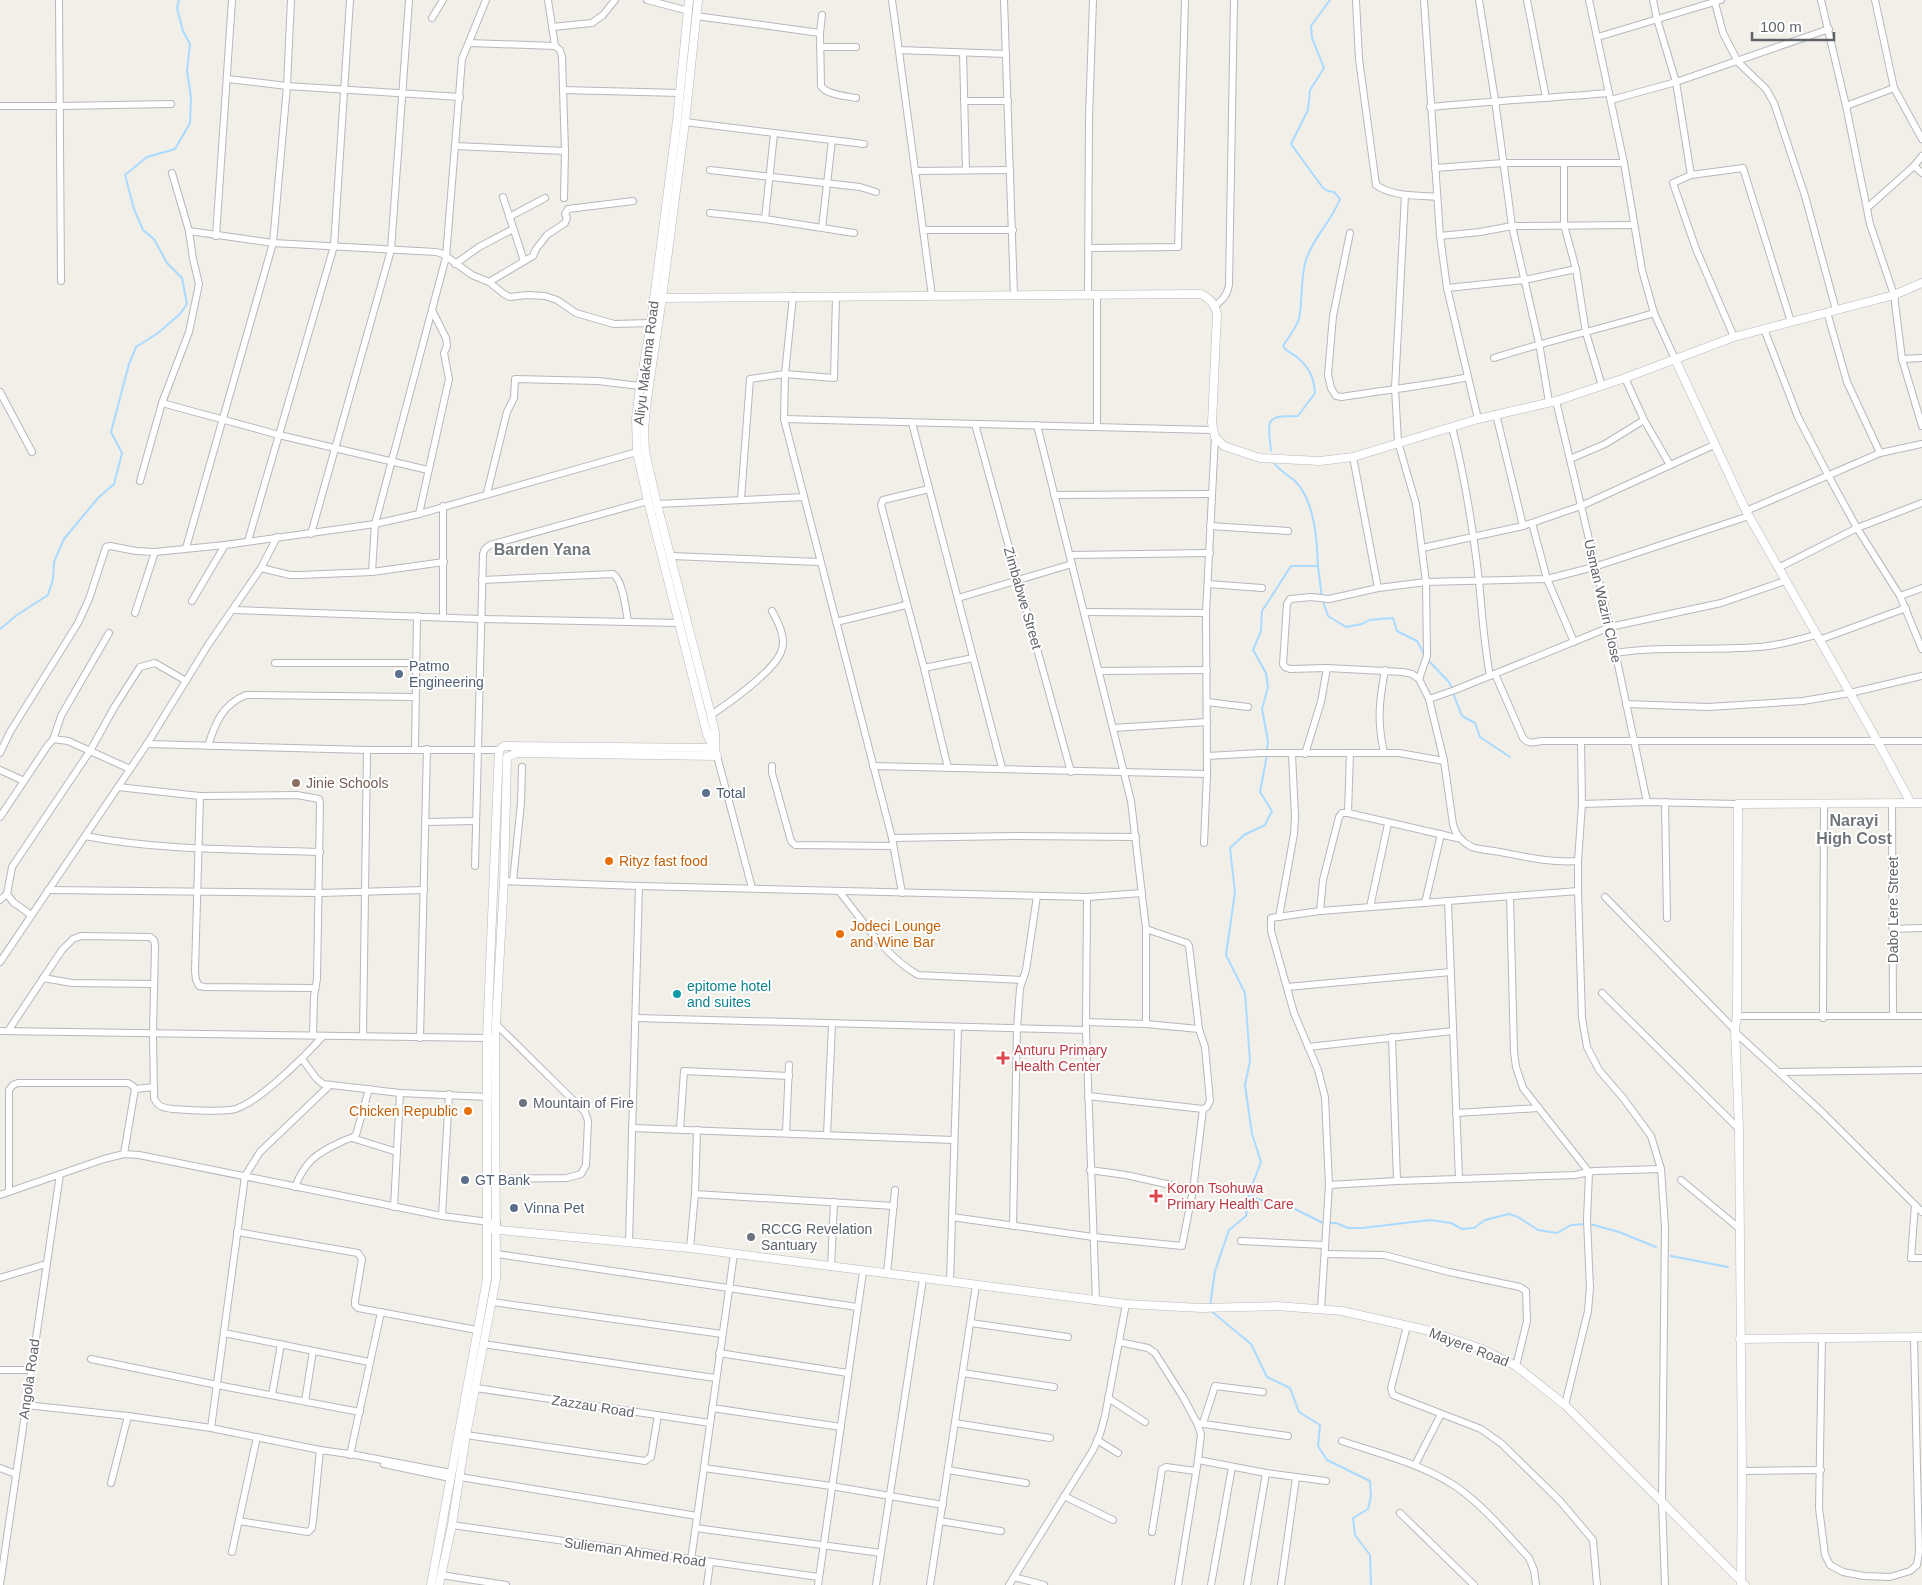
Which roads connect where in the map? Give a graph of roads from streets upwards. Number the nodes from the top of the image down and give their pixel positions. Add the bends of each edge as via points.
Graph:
1 (59, 0) edge
2 (232, 0) edge
3 (291, 0) edge
4 (350, 0) edge
5 (409, 0) edge
6 (442, 0) edge
7 (486, 0) edge
8 (548, 0) edge
9 (614, 0) edge
10 (647, 0) edge
11 (689, 0) edge
12 (698, 0) edge
13 (892, 0) edge
14 (1004, 0) edge
15 (1093, 0) edge
16 (1185, 0) edge
17 (1234, 0) edge
18 (1356, 0) edge
19 (1424, 0) edge
20 (1479, 0) edge
21 (1527, 0) edge
22 (1589, 0) edge
23 (1653, 0) edge
24 (1821, 0) edge
25 (1875, 0) edge
26 (1718, 1) edge
27 (689, 11) junction
28 (822, 15) dead end
29 (696, 16) junction
30 (432, 18) dead end
31 (1656, 19) junction
32 (552, 27) junction
33 (1829, 29) junction
34 (820, 33) junction
35 (1598, 37) junction
36 (469, 43) junction
37 (555, 46) junction
38 (856, 47) dead end
39 (820, 48) junction
40 (899, 50) junction
41 (963, 53) junction
42 (1006, 54) junction
43 (1738, 62) junction
44 (228, 79) junction
45 (1676, 82) junction
46 (286, 86) junction
47 (1894, 88) junction
48 (344, 90) junction
49 (563, 90) junction
50 (680, 93) junction
51 (403, 94) junction
52 (1610, 96) junction
53 (460, 97) junction
54 (856, 98) dead end
55 (1546, 98) junction
56 (1496, 100) junction
57 (1008, 101) junction
58 (964, 102) junction
59 (171, 104) dead end
60 (0, 106) edge
61 (60, 106) junction
62 (1846, 106) junction
63 (1430, 108) junction
64 (685, 122) junction
65 (774, 134) junction
66 (1922, 139) edge
67 (832, 140) junction
68 (864, 144) dead end
69 (455, 146) junction
70 (565, 150) junction
71 (1922, 156) edge
72 (1503, 163) junction
73 (1624, 163) junction
74 (1564, 164) junction
75 (1914, 166) junction
76 (1435, 168) junction
77 (710, 170) dead end
78 (966, 170) junction
79 (1010, 170) junction
80 (915, 171) junction
81 (172, 173) dead end
82 (1922, 173) edge
83 (1691, 175) junction
84 (770, 177) junction
85 (827, 183) junction
86 (876, 192) dead end
87 (1405, 195) junction
88 (502, 197) dead end
89 (1437, 197) junction
90 (545, 198) dead end
91 (564, 198) dead end
92 (633, 201) dead end
93 (1867, 208) junction
94 (710, 213) dead end
95 (509, 217) junction
96 (765, 219) junction
97 (1564, 225) junction
98 (1633, 225) junction
99 (1512, 226) junction
100 (822, 228) junction
101 (513, 229) junction
102 (923, 230) junction
103 (1013, 230) junction
104 (189, 231) junction
105 (854, 233) dead end
106 (1350, 233) dead end
107 (216, 236) junction
108 (1440, 236) junction
109 (273, 243) junction
110 (334, 246) junction
111 (1088, 248) junction
112 (391, 250) junction
113 (446, 257) junction
114 (524, 261) junction
115 (455, 264) junction
116 (1576, 269) junction
117 (1524, 280) junction
118 (61, 281) dead end
119 (490, 282) junction
120 (1922, 283) edge
121 (1447, 288) junction
122 (1088, 294) junction
123 (1097, 294) junction
124 (1014, 295) junction
125 (1894, 295) junction
126 (792, 296) junction
127 (836, 296) junction
128 (932, 296) junction
129 (658, 298) junction
130 (1215, 306) junction
131 (1831, 311) junction
132 (432, 312) junction
133 (1654, 314) junction
134 (651, 322) junction
135 (1792, 322) junction
136 (1764, 329) junction
137 (1586, 333) junction
138 (1734, 337) junction
139 (1539, 343) junction
140 (1494, 358) dead end
141 (1922, 358) edge
142 (1675, 359) junction
143 (1902, 359) junction
144 (785, 374) junction
145 (1468, 377) junction
146 (1625, 378) junction
147 (640, 386) junction
148 (1602, 386) junction
149 (1395, 388) junction
150 (0, 392) edge
151 (1552, 401) junction
152 (162, 403) junction
153 (1496, 414) junction
154 (784, 418) junction
155 (222, 419) junction
156 (1478, 419) junction
157 (1644, 420) junction
158 (912, 423) junction
159 (975, 424) junction
160 (1037, 425) junction
161 (1922, 426) edge
162 (1097, 427) junction
163 (1452, 427) junction
164 (1214, 434) junction
165 (279, 435) junction
166 (1398, 442) junction
167 (1922, 444) edge
168 (1714, 445) junction
169 (336, 448) junction
170 (32, 452) dead end
171 (637, 452) junction
172 (1880, 453) junction
173 (1353, 457) junction
174 (1570, 459) junction
175 (390, 461) junction
176 (1670, 465) junction
177 (428, 470) junction
178 (1828, 475) junction
179 (140, 482) dead end
180 (929, 489) junction
181 (487, 493) junction
182 (1211, 494) junction
183 (1054, 495) junction
184 (804, 497) junction
185 (741, 499) junction
186 (648, 501) junction
187 (1922, 503) edge
188 (657, 504) junction
189 (443, 506) junction
190 (1581, 506) junction
191 (419, 514) junction
192 (1747, 514) junction
193 (1532, 523) junction
194 (375, 524) junction
195 (1210, 526) junction
196 (1523, 526) junction
197 (1857, 528) junction
198 (1288, 531) dead end
199 (311, 534) junction
200 (277, 537) junction
201 (1472, 538) junction
202 (248, 541) junction
203 (225, 545) junction
204 (186, 548) junction
205 (1422, 548) junction
206 (155, 552) junction
207 (1210, 553) junction
208 (1070, 555) junction
209 (671, 556) junction
210 (444, 562) junction
211 (820, 562) junction
212 (1072, 564) junction
213 (1594, 567) junction
214 (261, 568) junction
215 (1778, 568) junction
216 (372, 572) junction
217 (1547, 579) junction
218 (482, 580) junction
219 (1018, 580) junction
220 (1479, 580) junction
221 (1785, 580) junction
222 (1426, 582) junction
223 (1208, 584) junction
224 (1262, 588) dead end
225 (1378, 588) junction
226 (1922, 588) edge
227 (1900, 596) junction
228 (958, 598) junction
229 (192, 601) dead end
230 (906, 606) junction
231 (1906, 608) junction
232 (234, 610) junction
233 (772, 611) dead end
234 (1084, 612) junction
235 (135, 613) dead end
236 (1206, 613) junction
237 (417, 616) junction
238 (443, 617) junction
239 (481, 619) junction
240 (628, 622) junction
241 (679, 622) junction
242 (836, 622) junction
243 (1610, 627) junction
244 (109, 633) dead end
245 (1818, 638) junction
246 (1574, 642) junction
247 (1922, 649) edge
248 (1616, 653) junction
249 (973, 658) junction
250 (275, 663) dead end
251 (415, 663) junction
252 (924, 668) junction
253 (1328, 668) junction
254 (1207, 670) junction
255 (1384, 670) junction
256 (1099, 671) junction
257 (1493, 675) junction
258 (1922, 676) edge
259 (1419, 679) junction
260 (186, 682) junction
261 (1850, 693) junction
262 (415, 697) junction
263 (1429, 699) junction
264 (1207, 702) junction
265 (1626, 704) junction
266 (1248, 706) dead end
267 (711, 715) junction
268 (1207, 722) junction
269 (1113, 728) junction
270 (53, 739) junction
271 (1580, 741) junction
272 (1633, 741) junction
273 (1878, 742) junction
274 (1922, 742) edge
275 (147, 744) junction
276 (208, 746) junction
277 (415, 749) junction
278 (427, 749) junction
279 (366, 750) junction
280 (478, 750) junction
281 (498, 750) junction
282 (569, 750) junction
283 (90, 751) junction
284 (716, 752) junction
285 (0, 753) edge
286 (1350, 753) junction
287 (1384, 753) junction
288 (1292, 754) junction
289 (1305, 754) junction
290 (1207, 756) junction
291 (1444, 761) junction
292 (772, 766) dead end
293 (873, 766) junction
294 (522, 767) dead end
295 (948, 768) junction
296 (1002, 768) junction
297 (130, 769) junction
298 (0, 770) edge
299 (1071, 772) junction
300 (1125, 772) junction
301 (1207, 774) junction
302 (24, 782) junction
303 (118, 787) junction
304 (200, 796) junction
305 (1647, 802) junction
306 (1665, 802) junction
307 (1892, 803) junction
308 (1911, 803) junction
309 (1922, 803) edge
310 (1582, 804) junction
311 (1738, 804) junction
312 (1824, 804) junction
313 (1348, 813) junction
314 (0, 817) edge
315 (476, 821) junction
316 (426, 822) junction
317 (1388, 824) junction
318 (1454, 831) junction
319 (1444, 835) junction
320 (85, 836) junction
321 (1136, 837) junction
322 (892, 838) junction
323 (1461, 839) junction
324 (1204, 843) dead end
325 (893, 846) junction
326 (198, 848) junction
327 (320, 852) junction
328 (1578, 861) junction
329 (475, 866) dead end
330 (504, 881) junction
331 (513, 881) junction
332 (639, 886) junction
333 (752, 888) junction
334 (48, 890) junction
335 (424, 890) junction
336 (197, 891) junction
337 (839, 891) junction
338 (1578, 891) junction
339 (320, 892) junction
340 (365, 892) junction
341 (902, 893) junction
342 (1142, 893) junction
343 (7, 894) junction
344 (1037, 896) junction
345 (1510, 896) junction
346 (1087, 897) junction
347 (1604, 897) dead end
348 (0, 900) edge
349 (1448, 901) junction
350 (1425, 902) junction
351 (1370, 907) junction
352 (1320, 911) junction
353 (31, 915) junction
354 (1280, 917) junction
355 (1667, 918) dead end
356 (1922, 928) edge
357 (492, 929) junction
358 (502, 929) junction
359 (1146, 929) junction
360 (1892, 929) junction
361 (0, 962) edge
362 (1451, 972) junction
363 (43, 978) junction
364 (1022, 980) junction
365 (153, 984) junction
366 (1286, 987) junction
367 (315, 988) junction
368 (1602, 993) dead end
369 (1738, 1016) junction
370 (1893, 1016) junction
371 (1922, 1016) edge
372 (636, 1018) junction
373 (1823, 1018) junction
374 (1086, 1022) junction
375 (832, 1024) junction
376 (1146, 1024) junction
377 (497, 1025) junction
378 (958, 1028) junction
379 (1017, 1029) junction
380 (1199, 1029) junction
381 (1086, 1030) junction
382 (0, 1031) edge
383 (8, 1031) junction
384 (1453, 1031) junction
385 (153, 1032) junction
386 (1736, 1032) junction
387 (313, 1035) junction
388 (323, 1036) junction
389 (363, 1036) junction
390 (420, 1038) junction
391 (487, 1038) junction
392 (1392, 1038) junction
393 (1308, 1047) junction
394 (302, 1059) junction
395 (789, 1065) dead end
396 (1922, 1070) edge
397 (1779, 1072) junction
398 (789, 1076) junction
399 (330, 1085) junction
400 (154, 1087) junction
401 (135, 1089) junction
402 (369, 1089) junction
403 (400, 1093) junction
404 (450, 1094) junction
405 (1088, 1096) junction
406 (488, 1097) junction
407 (1539, 1108) junction
408 (1203, 1110) junction
409 (1456, 1112) junction
410 (632, 1128) junction
411 (680, 1129) junction
412 (1739, 1129) junction
413 (696, 1130) junction
414 (786, 1133) junction
415 (827, 1135) junction
416 (352, 1138) junction
417 (954, 1140) junction
418 (397, 1152) junction
419 (124, 1154) junction
420 (1661, 1169) junction
421 (1090, 1170) junction
422 (1588, 1172) junction
423 (60, 1174) junction
424 (245, 1176) junction
425 (497, 1179) junction
426 (1459, 1179) junction
427 (1681, 1180) dead end
428 (1397, 1181) junction
429 (1329, 1185) junction
430 (295, 1186) junction
431 (895, 1190) dead end
432 (1192, 1190) junction
433 (8, 1192) junction
434 (695, 1194) junction
435 (0, 1195) edge
436 (834, 1202) junction
437 (1915, 1205) junction
438 (894, 1206) junction
439 (394, 1207) junction
440 (1922, 1212) edge
441 (442, 1216) junction
442 (952, 1217) junction
443 (488, 1226) junction
444 (1013, 1226) junction
445 (497, 1227) junction
446 (1740, 1229) junction
447 (237, 1232) junction
448 (1092, 1237) junction
449 (1241, 1241) dead end
450 (628, 1242) junction
451 (1325, 1244) junction
452 (690, 1248) junction
453 (497, 1254) junction
454 (734, 1254) junction
455 (1325, 1254) junction
456 (1922, 1258) edge
457 (46, 1264) junction
458 (831, 1267) junction
459 (863, 1272) junction
460 (887, 1274) junction
461 (0, 1278) edge
462 (923, 1279) junction
463 (950, 1282) junction
464 (976, 1285) junction
465 (728, 1289) junction
466 (1096, 1301) junction
467 (492, 1302) junction
468 (1126, 1304) junction
469 (858, 1307) junction
470 (1321, 1309) junction
471 (381, 1312) junction
472 (971, 1323) junction
473 (1408, 1326) junction
474 (477, 1330) junction
475 (224, 1333) junction
476 (722, 1334) junction
477 (1068, 1337) dead end
478 (1918, 1338) edge
479 (1740, 1339) junction
480 (1822, 1339) junction
481 (1119, 1342) junction
482 (281, 1344) junction
483 (483, 1344) junction
484 (313, 1351) junction
485 (719, 1353) junction
486 (91, 1359) dead end
487 (369, 1362) junction
488 (1516, 1366) junction
489 (0, 1370) edge
490 (31, 1370) junction
491 (848, 1373) junction
492 (963, 1373) junction
493 (716, 1378) junction
494 (217, 1385) junction
495 (1054, 1387) dead end
496 (476, 1388) junction
497 (1263, 1392) dead end
498 (272, 1395) junction
499 (1108, 1398) junction
500 (305, 1402) junction
501 (26, 1405) junction
502 (1565, 1405) junction
503 (712, 1408) junction
504 (360, 1412) junction
505 (1441, 1414) junction
506 (658, 1415) junction
507 (128, 1416) junction
508 (1145, 1422) dead end
509 (710, 1423) junction
510 (955, 1423) junction
511 (1200, 1423) junction
512 (841, 1426) junction
513 (211, 1428) junction
514 (466, 1435) junction
515 (1288, 1436) dead end
516 (257, 1437) junction
517 (1050, 1438) dead end
518 (1097, 1440) junction
519 (1342, 1441) dead end
520 (320, 1450) junction
521 (1118, 1452) dead end
522 (350, 1455) junction
523 (1198, 1460) junction
524 (1415, 1465) junction
525 (1232, 1467) junction
526 (0, 1468) edge
527 (704, 1468) junction
528 (948, 1470) junction
529 (1821, 1470) junction
530 (1196, 1471) junction
531 (1742, 1471) junction
532 (1266, 1473) junction
533 (16, 1474) junction
534 (450, 1476) junction
535 (460, 1477) junction
536 (1296, 1478) junction
537 (1326, 1482) dead end
538 (111, 1483) dead end
539 (1026, 1483) dead end
540 (831, 1486) junction
541 (889, 1495) junction
542 (1064, 1496) junction
543 (1662, 1501) junction
544 (943, 1505) junction
545 (1400, 1513) dead end
546 (697, 1516) junction
547 (1113, 1520) dead end
548 (239, 1521) junction
549 (940, 1521) junction
550 (452, 1526) junction
551 (696, 1528) junction
552 (1002, 1531) dead end
553 (1152, 1532) dead end
554 (823, 1545) junction
555 (437, 1551) junction
556 (232, 1552) dead end
557 (446, 1552) junction
558 (1921, 1552) edge
559 (881, 1554) junction
560 (691, 1560) junction
561 (2, 1563) edge
562 (710, 1563) junction
563 (441, 1576) junction
564 (1180, 1576) junction
565 (819, 1577) junction
566 (1014, 1577) junction
567 (1743, 1584) edge
568 (0, 1585) edge
569 (431, 1585) edge
570 (439, 1585) edge
571 (506, 1585) edge
572 (707, 1585) edge
573 (818, 1585) edge
574 (876, 1585) edge
575 (930, 1585) edge
576 (1009, 1585) edge
577 (1044, 1585) edge
578 (1171, 1585) edge
579 (1178, 1585) edge
580 (1211, 1585) edge
581 (1247, 1585) edge
582 (1281, 1585) edge
583 (1474, 1585) edge
584 (1536, 1585) edge
585 (1597, 1585) edge
586 (1665, 1585) edge

1 - 61 street
2 - 44 street
3 - 46 street
4 - 48 street
5 - 51 street
6 - 30 street
7 - 36 street
8 - 32 street
9 - 32 street via 592,24
10 - 27 street
11 - 27 street, Aliyu Makama Road
12 - 29 street, Aliyu Makama Road
13 - 40 street
14 - 42 street
15 - 111 street
16 - 111 street via 1178,247
17 - 130 street via 1229,285 1224,299
18 - 87 street via 1359,59 1376,185
19 - 63 street
20 - 56 street, Usman Waziri Close
21 - 55 street
22 - 35 street
23 - 31 street
24 - 33 street
25 - 47 street
26 - 31 street
26 - 43 street via 1723,33
27 - 50 street, Aliyu Makama Road
28 - 34 street
29 - 34 street
29 - 64 street, Aliyu Makama Road
31 - 35 street
31 - 45 street
32 - 37 street
33 - 43 street
33 - 62 street
34 - 39 street
35 - 52 street
36 - 37 street
36 - 53 street via 462,58
37 - 49 street via 562,57
38 - 39 street
39 - 54 street via 823,90
40 - 41 street
40 - 80 street
41 - 42 street
41 - 58 street
42 - 57 street
43 - 45 street
43 - 131 street via 1766,88 1774,103 1805,196
44 - 46 street
44 - 107 street
45 - 52 street
45 - 83 street
46 - 48 street
46 - 109 street
47 - 62 street
47 - 66 street
48 - 51 street
48 - 110 street
49 - 50 street
49 - 70 street
50 - 129 street, Aliyu Makama Road
51 - 53 street
51 - 112 street
52 - 55 street
52 - 73 street
53 - 69 street
55 - 56 street
56 - 63 street
56 - 72 street, Usman Waziri Close
57 - 58 street
57 - 79 street
58 - 78 street
59 - 61 street
60 - 61 street
61 - 118 street
62 - 93 street
63 - 76 street
64 - 65 street
64 - 129 street, Aliyu Makama Road
65 - 67 street
65 - 84 street
67 - 68 street
67 - 85 street
69 - 70 street
69 - 113 street
70 - 91 street
71 - 75 street
72 - 74 street
72 - 76 street
72 - 99 street, Usman Waziri Close
73 - 74 street
73 - 98 street
74 - 97 street
75 - 82 street
75 - 93 street
76 - 89 street
77 - 84 street
78 - 79 street
78 - 80 street
79 - 103 street
80 - 102 street
81 - 104 street
83 - 135 street via 1743,168
83 - 138 street via 1673,182 1696,249
84 - 85 street
84 - 96 street
85 - 86 street
85 - 100 street
87 - 89 street
87 - 149 street
88 - 95 street
89 - 108 street
90 - 95 street
92 - 114 street via 568,209 565,223 547,235 533,256
93 - 125 street
94 - 96 street
95 - 101 street
96 - 100 street
97 - 98 street
97 - 99 street
97 - 116 street
98 - 133 street
99 - 108 street
99 - 117 street, Usman Waziri Close
100 - 105 street
101 - 114 street
101 - 115 street
102 - 103 street
102 - 128 street
103 - 124 street
104 - 107 street
104 - 152 street via 199,284 196,308
106 - 149 street via 1333,316 1328,375 1331,388 1336,396 1342,397
107 - 109 street
108 - 121 street
109 - 110 street
109 - 155 street
110 - 112 street
110 - 165 street
111 - 122 street
112 - 113 street via 436,252
112 - 169 street
113 - 115 street
113 - 132 street
114 - 119 street
115 - 119 street
116 - 117 street
116 - 137 street
117 - 121 street
117 - 139 street, Usman Waziri Close
119 - 134 street via 510,297 545,296 576,313 614,324
120 - 125 street
121 - 145 street
122 - 123 street
122 - 124 street
123 - 130 street via 1201,294
123 - 162 street
124 - 128 street
125 - 131 street
125 - 143 street
126 - 127 street
126 - 129 street
126 - 144 street
127 - 128 street
127 - 144 street via 834,378
129 - 134 street, Aliyu Makama Road
129 - 188 street, Aliyu Makama Road via 644,429 645,452
130 - 164 street
131 - 135 street
131 - 172 street via 1847,382
132 - 175 street
132 - 177 street via 446,338 444,353 449,379
133 - 137 street
133 - 142 street
134 - 147 street, Aliyu Makama Road
135 - 136 street
136 - 138 street
136 - 178 street via 1798,417
137 - 139 street
137 - 148 street
138 - 142 street
139 - 140 street
139 - 151 street, Usman Waziri Close
141 - 143 street
142 - 146 street
142 - 168 street
143 - 161 street
144 - 154 street
144 - 185 street via 750,379
145 - 149 street
145 - 156 street
146 - 148 street
146 - 157 street
147 - 171 street, Aliyu Makama Road
147 - 181 street via 516,379 514,398 507,412
148 - 151 street
149 - 166 street
150 - 170 street
151 - 153 street
151 - 174 street, Usman Waziri Close
152 - 155 street
152 - 179 street
153 - 156 street
153 - 196 street
154 - 158 street
154 - 184 street
155 - 165 street
155 - 204 street
156 - 163 street
157 - 174 street via 1606,444
157 - 176 street
158 - 159 street
158 - 180 street
159 - 160 street
159 - 219 street, Zimbabwe Street
160 - 162 street
160 - 183 street
162 - 164 street
163 - 166 street
163 - 201 street via 1465,482
164 - 173 street via 1224,446 1260,458 1320,461
164 - 182 street
165 - 169 street
165 - 202 street
166 - 173 street
166 - 205 street via 1416,504
167 - 172 street
168 - 176 street
168 - 192 street
169 - 175 street
169 - 199 street
171 - 181 street
171 - 186 street, Aliyu Makama Road
172 - 178 street
173 - 225 street
174 - 190 street, Usman Waziri Close
175 - 177 street
175 - 194 street
176 - 190 street
177 - 191 street
178 - 192 street
178 - 197 street
180 - 228 street
180 - 230 street via 881,502
181 - 189 street
182 - 183 street
182 - 195 street
183 - 208 street
184 - 185 street
184 - 211 street
185 - 188 street
186 - 218 street via 490,545 483,554
186 - 241 street, Aliyu Makama Road
187 - 197 street
188 - 209 street, Aliyu Makama Road
189 - 191 street
189 - 210 street
190 - 193 street
190 - 213 street, Usman Waziri Close
191 - 194 street
192 - 213 street
192 - 215 street
193 - 196 street
193 - 217 street
194 - 199 street
194 - 216 street
195 - 198 street
195 - 207 street
196 - 201 street
197 - 215 street
197 - 227 street
199 - 200 street
200 - 202 street
200 - 214 street
201 - 205 street
201 - 220 street
202 - 203 street
203 - 204 street
203 - 229 street
204 - 206 street
205 - 222 street
206 - 235 street
206 - 285 street via 110,546 104,550 78,623
207 - 208 street
207 - 223 street
208 - 212 street
209 - 211 street
209 - 267 street, Aliyu Makama Road
210 - 216 street
210 - 238 street
211 - 242 street
212 - 219 street
212 - 234 street
213 - 217 street
213 - 243 street, Usman Waziri Close
214 - 216 street via 290,575
214 - 232 street
215 - 221 street
217 - 220 street
217 - 246 street
218 - 239 street
218 - 240 street via 613,574 620,583
219 - 228 street
219 - 299 street, Zimbabwe Street
220 - 222 street
220 - 257 street via 1485,652
221 - 243 street via 1721,602
221 - 245 street
222 - 225 street
222 - 259 street via 1426,659
223 - 224 street
223 - 236 street
225 - 253 street via 1329,599 1290,599 1283,664 1290,669
226 - 227 street
227 - 231 street
228 - 249 street
230 - 242 street
230 - 252 street
231 - 245 street
231 - 247 street
232 - 237 street
232 - 260 street
233 - 267 street via 780,628 781,652 745,691
234 - 236 street
234 - 256 street
236 - 254 street
237 - 238 street
237 - 251 street
238 - 239 street
239 - 240 street
239 - 280 street
240 - 241 street
241 - 284 street, Aliyu Makama Road via 707,734
242 - 293 street
243 - 246 street
243 - 248 street, Usman Waziri Close
244 - 270 street via 62,716
245 - 248 street via 1768,646 1644,648
245 - 261 street
246 - 257 street
248 - 265 street, Usman Waziri Close
249 - 252 street
249 - 296 street
250 - 251 street
251 - 262 street
252 - 295 street
253 - 255 street
253 - 289 street
254 - 256 street
254 - 264 street
255 - 259 street via 1403,672
255 - 287 street via 1378,703 1378,727
256 - 269 street
257 - 263 street
257 - 271 street via 1527,742
258 - 261 street
259 - 263 street
260 - 275 street
260 - 283 street via 155,663 140,667
261 - 265 street via 1803,701 1708,707
261 - 273 street
262 - 276 street via 246,695 226,708 215,723
262 - 277 street
263 - 291 street
264 - 266 street
264 - 268 street
265 - 272 street, Usman Waziri Close
267 - 284 street, Aliyu Makama Road
268 - 269 street
268 - 290 street
269 - 300 street
270 - 283 street via 68,741
270 - 302 street
271 - 272 street
271 - 310 street
272 - 273 street
272 - 305 street, Usman Waziri Close
273 - 274 street
273 - 308 street
275 - 276 street
275 - 297 street
276 - 279 street
277 - 278 street
277 - 279 street
278 - 280 street
278 - 316 street
279 - 340 street
280 - 281 street
280 - 315 street
281 - 282 street via 504,746
281 - 357 street
282 - 284 street
282 - 330 street via 516,753 507,757
283 - 297 street
283 - 343 street via 12,867
284 - 333 street
286 - 287 street
286 - 289 street
286 - 313 street
287 - 291 street
288 - 289 street
288 - 290 street
288 - 354 street via 1294,825
290 - 301 street
291 - 318 street
292 - 325 street via 791,841 795,845
293 - 295 street
293 - 322 street
294 - 331 street
295 - 296 street
296 - 299 street
297 - 303 street
298 - 302 street
299 - 300 street
300 - 301 street
300 - 321 street
301 - 324 street
302 - 314 street
303 - 304 street
303 - 320 street
304 - 326 street
304 - 327 street via 297,795 318,799
305 - 306 street
305 - 310 street
306 - 311 street
306 - 355 street
307 - 308 street
307 - 312 street
307 - 360 street, Dabo Lere Street
308 - 309 street
310 - 328 street
311 - 312 street
311 - 369 street
312 - 373 street
313 - 317 street
313 - 352 street via 1339,817 1323,880
315 - 316 street
315 - 329 street
316 - 335 street
317 - 319 street
317 - 351 street
318 - 319 street
318 - 323 street
319 - 323 street
319 - 350 street
320 - 326 street
320 - 334 street
321 - 322 street
321 - 342 street
322 - 325 street
323 - 328 street via 1472,847 1557,862
325 - 341 street
326 - 327 street
326 - 336 street
327 - 339 street
328 - 338 street
330 - 331 street
330 - 358 street
331 - 332 street
332 - 333 street
332 - 372 street
333 - 337 street
334 - 336 street
334 - 353 street
335 - 340 street
335 - 390 street
336 - 339 street
336 - 367 street via 195,971 199,986
337 - 341 street
337 - 364 street via 890,954 918,975
338 - 345 street
338 - 420 street via 1582,1018 1587,1047 1599,1070 1651,1136
339 - 340 street
339 - 367 street
340 - 389 street
341 - 344 street
342 - 346 street
342 - 359 street
343 - 348 street
343 - 353 street
344 - 346 street
344 - 364 street
345 - 349 street
345 - 407 street via 1516,1067 1523,1088
346 - 374 street
347 - 386 street
349 - 350 street
349 - 362 street
350 - 351 street
351 - 352 street
352 - 354 street
353 - 361 street
354 - 366 street via 1271,918 1271,931
356 - 360 street
357 - 358 street
357 - 391 street
358 - 377 street
359 - 376 street
359 - 380 street via 1189,946
360 - 370 street, Dabo Lere Street
362 - 366 street
362 - 384 street
363 - 365 street via 72,983
363 - 365 street via 73,938 150,937 155,946
363 - 383 street
364 - 379 street
365 - 385 street
366 - 393 street
367 - 387 street
368 - 412 street
369 - 373 street
369 - 386 street
370 - 371 street
370 - 373 street
372 - 375 street
372 - 410 street
374 - 376 street
374 - 381 street
375 - 378 street
375 - 415 street
376 - 380 street
377 - 425 street
377 - 425 street via 584,1112 588,1121 586,1165 581,1174 567,1178
378 - 379 street
378 - 417 street
379 - 381 street
379 - 444 street
380 - 408 street via 1205,1047 1211,1095
381 - 405 street
382 - 383 street
383 - 385 street
384 - 392 street
384 - 409 street
385 - 387 street
385 - 400 street
386 - 397 street
386 - 412 street
387 - 388 street
388 - 389 street
388 - 394 street
389 - 390 street
390 - 391 street
391 - 406 street
392 - 393 street
392 - 428 street
393 - 429 street via 1325,1097
394 - 399 street via 316,1078
394 - 400 street via 253,1100 231,1110 164,1108 154,1098
395 - 398 street
396 - 397 street
397 - 437 street
398 - 411 street via 684,1071
398 - 414 street
399 - 402 street
399 - 424 street via 260,1152
400 - 401 street
401 - 419 street
401 - 433 street via 128,1083 13,1085 9,1090
402 - 403 street
402 - 416 street via 358,1132
403 - 404 street
403 - 418 street
404 - 406 street
404 - 441 street
405 - 408 street
405 - 421 street
406 - 443 street
407 - 409 street
407 - 422 street
408 - 432 street
409 - 426 street
410 - 411 street
410 - 450 street
411 - 413 street
412 - 446 street
413 - 414 street
413 - 434 street
414 - 415 street
415 - 417 street
416 - 418 street
416 - 430 street via 310,1161
417 - 442 street
418 - 439 street
419 - 423 street
419 - 424 street
420 - 422 street
420 - 543 street via 1664,1227
421 - 432 street
421 - 448 street
422 - 426 street
422 - 502 street via 1588,1311
423 - 433 street
423 - 457 street, Angola Road
424 - 430 street
424 - 447 street
425 - 445 street
426 - 428 street
427 - 446 street
428 - 429 street
429 - 451 street
430 - 439 street
431 - 438 street
432 - 448 street via 1182,1246
433 - 435 street
434 - 436 street
434 - 452 street
436 - 438 street
436 - 458 street
437 - 440 street
437 - 456 street via 1911,1258
438 - 460 street
439 - 441 street
441 - 443 street
442 - 444 street
442 - 463 street
443 - 445 street, Mayere Road
443 - 474 street via 487,1279
444 - 448 street
445 - 450 street, Mayere Road
445 - 453 street
446 - 479 street
447 - 471 street via 358,1253 362,1259 355,1306
447 - 475 street
448 - 466 street
449 - 451 street
450 - 452 street, Mayere Road
451 - 455 street
452 - 454 street, Mayere Road
453 - 465 street
453 - 467 street
454 - 458 street, Mayere Road
454 - 465 street
455 - 470 street
455 - 488 street via 1384,1255 1520,1286 1526,1291 1526,1321
457 - 461 street
457 - 490 street, Angola Road
458 - 459 street, Mayere Road
459 - 460 street, Mayere Road
459 - 469 street
460 - 462 street, Mayere Road
462 - 463 street, Mayere Road
462 - 541 street
463 - 464 street, Mayere Road
464 - 466 street, Mayere Road
464 - 472 street
465 - 469 street
465 - 476 street
466 - 468 street, Mayere Road
467 - 476 street
467 - 483 street
468 - 470 street, Mayere Road
468 - 481 street
469 - 491 street
470 - 473 street, Mayere Road
471 - 474 street
471 - 487 street
472 - 477 street
472 - 492 street
473 - 488 street, Mayere Road via 1482,1349
473 - 505 street via 1392,1393 1395,1398
474 - 534 street
475 - 482 street
475 - 494 street
476 - 485 street
478 - 480 street
478 - 558 street
479 - 480 street
479 - 531 street
480 - 529 street
481 - 499 street
481 - 511 street via 1155,1352
482 - 484 street
482 - 498 street
483 - 493 street
483 - 496 street
484 - 487 street
484 - 500 street
485 - 491 street
485 - 493 street
486 - 494 street
487 - 504 street
488 - 502 street, Mayere Road
489 - 490 street
490 - 501 street, Angola Road
491 - 512 street
492 - 495 street
492 - 510 street
493 - 503 street
494 - 498 street
494 - 513 street
496 - 506 street, Zazzau Road
496 - 514 street
497 - 511 street via 1215,1386
498 - 500 street
499 - 508 street
499 - 518 street
500 - 504 street
501 - 507 street
501 - 533 street, Angola Road
502 - 543 street, Mayere Road
503 - 509 street
503 - 512 street
504 - 522 street
505 - 524 street
505 - 585 street via 1481,1429 1502,1444 1560,1501 1593,1540
506 - 509 street, Zazzau Road
506 - 514 street via 651,1457 645,1461
507 - 513 street
507 - 538 street
509 - 527 street
510 - 517 street
510 - 528 street
511 - 515 street
511 - 523 street
512 - 540 street
513 - 516 street
514 - 535 street
516 - 520 street
516 - 548 street
518 - 521 street
518 - 542 street
519 - 524 street
520 - 522 street
520 - 548 street via 313,1522 308,1532
522 - 534 street
523 - 525 street
523 - 530 street
524 - 584 street via 1448,1481 1504,1531 1529,1558
525 - 532 street
525 - 580 street
526 - 533 street
527 - 540 street
527 - 546 street
528 - 539 street
528 - 544 street
529 - 531 street
529 - 558 street via 1820,1526 1830,1565 1857,1575 1890,1576 1910,1571 1917,1565
530 - 553 street via 1164,1467
530 - 564 street
531 - 567 street
532 - 536 street
532 - 581 street
533 - 561 street, Angola Road
534 - 555 street
535 - 546 street
535 - 550 street
536 - 537 street
536 - 582 street
540 - 541 street
540 - 554 street
541 - 544 street
541 - 559 street
542 - 547 street
542 - 566 street
543 - 567 street, Mayere Road
543 - 586 street
544 - 549 street
545 - 583 street
546 - 551 street
548 - 556 street
549 - 552 street
549 - 575 street
550 - 557 street
550 - 560 street, Sulieman Ahmed Road
551 - 554 street
551 - 560 street
554 - 559 street
554 - 565 street
555 - 557 street
555 - 569 street
557 - 563 street
559 - 574 street
560 - 562 street, Sulieman Ahmed Road
561 - 568 street, Angola Road
562 - 565 street, Sulieman Ahmed Road
562 - 572 street
563 - 570 street
563 - 571 street
564 - 578 street
564 - 579 street
565 - 573 street
566 - 576 street
566 - 577 street

